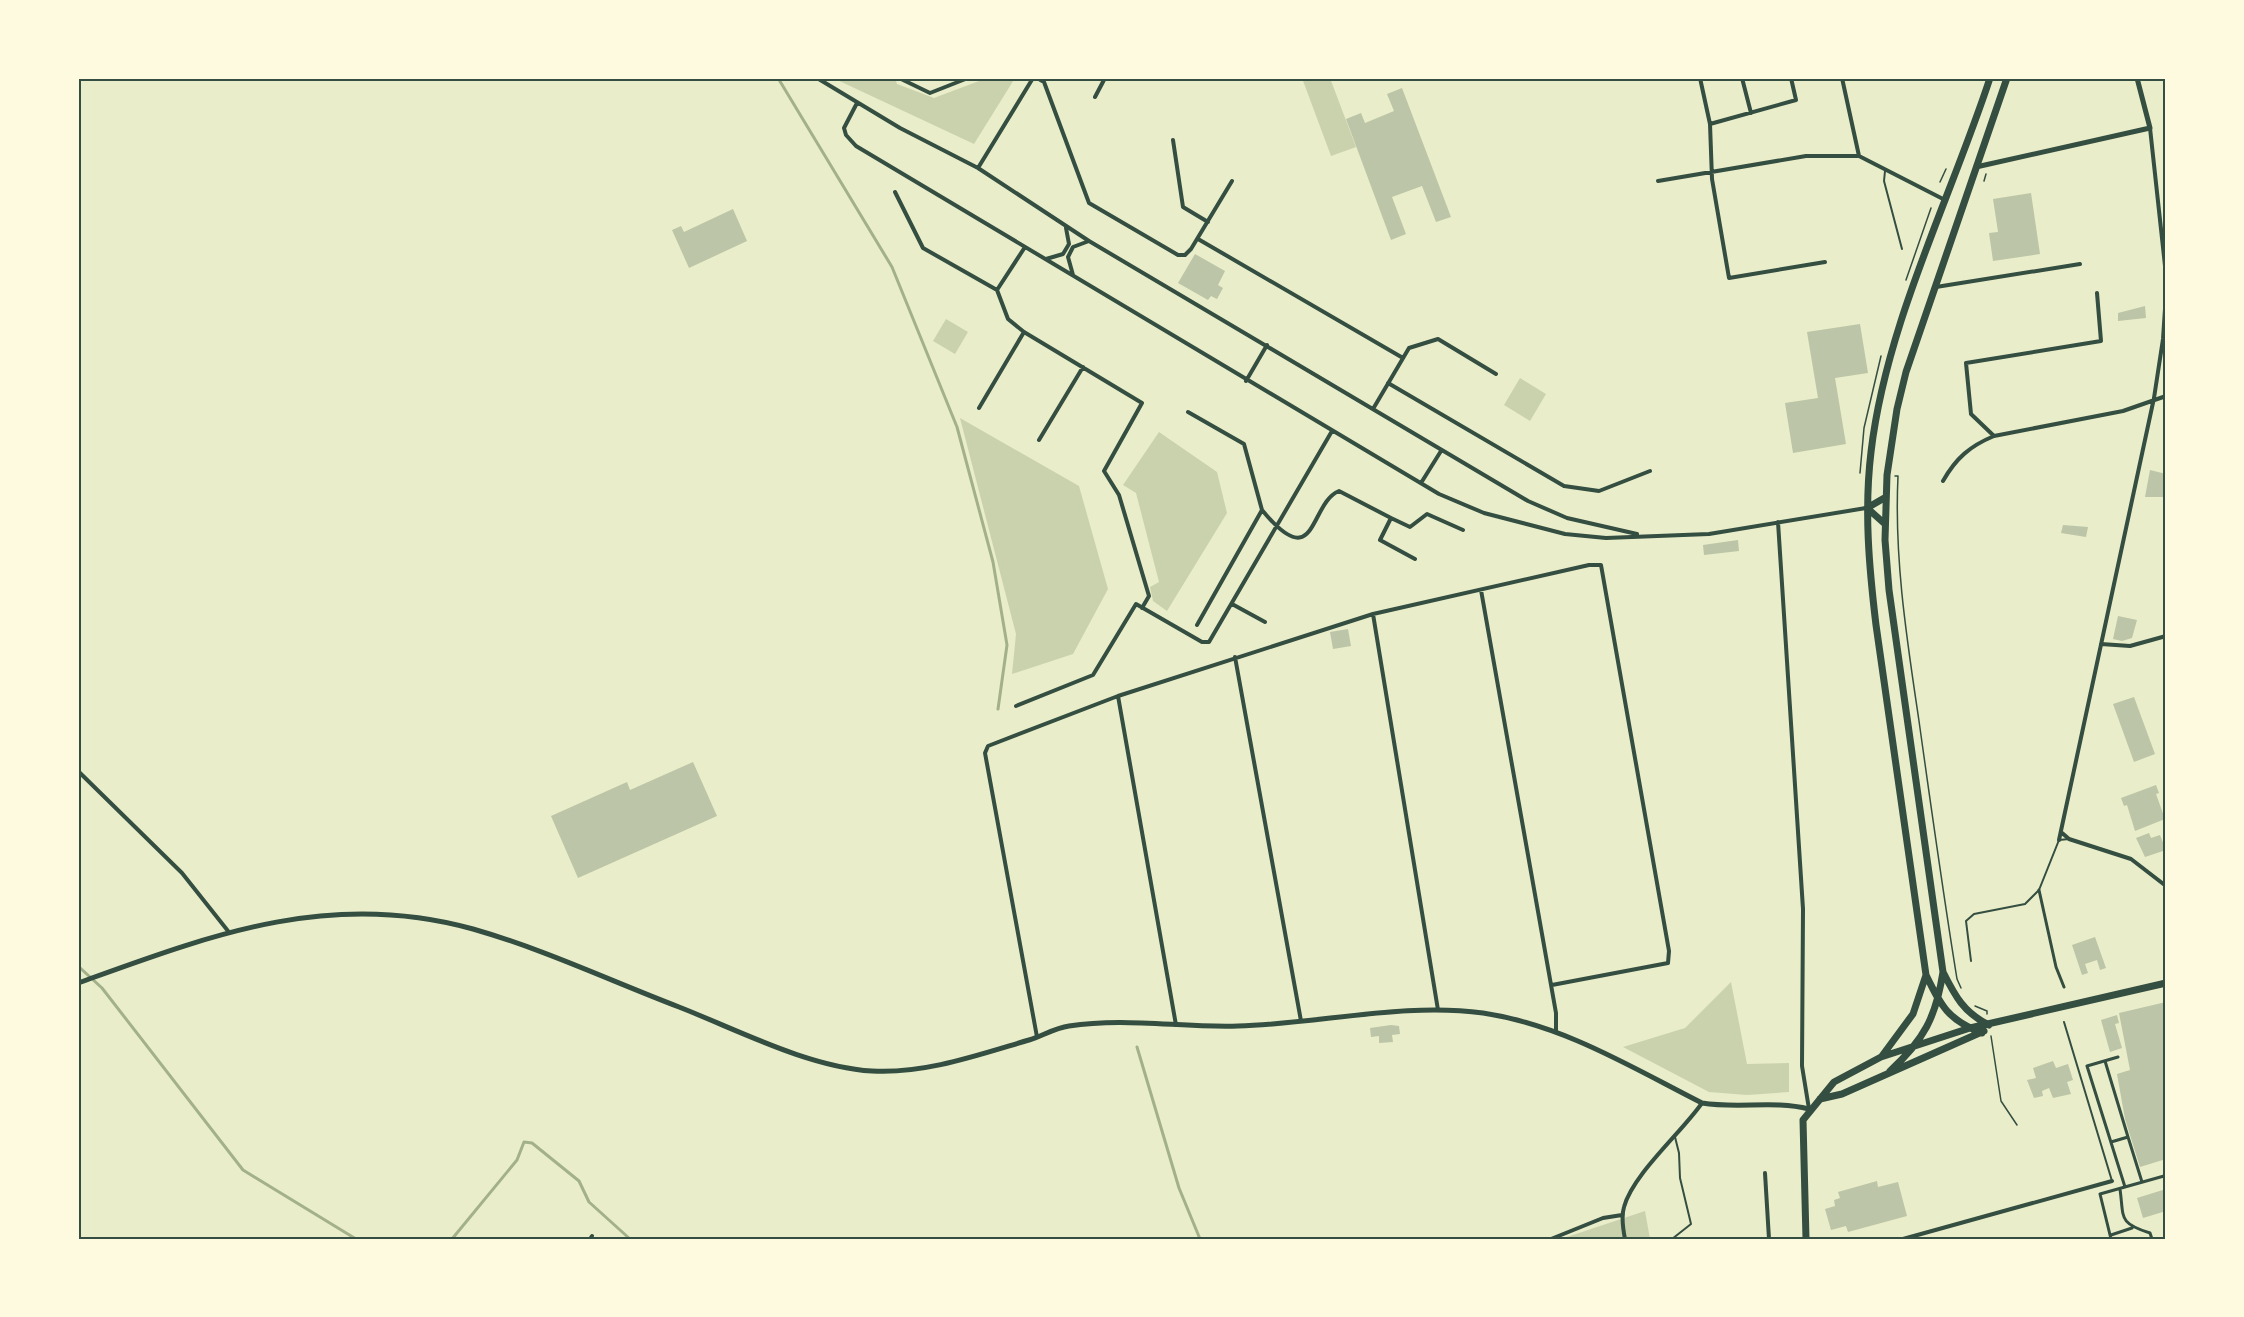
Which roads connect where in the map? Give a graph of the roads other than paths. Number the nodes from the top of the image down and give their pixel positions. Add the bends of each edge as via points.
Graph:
1 (817, 78) edge
2 (899, 78) edge
3 (968, 78) edge
4 (1035, 78) edge
5 (1105, 78) edge
6 (1700, 78) edge
7 (1742, 78) edge
8 (1791, 78) edge
9 (1842, 78) edge
10 (1990, 78) edge
11 (2007, 78) edge
12 (2137, 78) edge
13 (1095, 97) dead end
14 (857, 104) junction
15 (1751, 113) junction
16 (1710, 124) junction
17 (2150, 128) junction
18 (1173, 140) dead end
19 (1859, 156) junction
20 (1976, 167) junction
21 (978, 168) junction
22 (1885, 171) junction
23 (1712, 172) junction
24 (1232, 181) dead end
25 (1658, 181) dead end
26 (895, 192) dead end
27 (1946, 201) junction
28 (1208, 222) junction
29 (1066, 227) junction
30 (1198, 239) junction
31 (1089, 241) junction
32 (1025, 247) junction
33 (1902, 249) dead end
34 (1045, 259) junction
35 (1825, 262) dead end
36 (2080, 264) dead end
37 (2166, 275) edge
38 (1073, 276) junction
39 (1935, 287) junction
40 (997, 290) junction
41 (2097, 293) dead end
42 (2166, 294) edge
43 (1024, 332) junction
44 (1267, 345) junction
45 (1403, 357) junction
46 (1083, 367) junction
47 (1496, 374) dead end
48 (1246, 381) junction
49 (1388, 383) junction
50 (2166, 396) edge
51 (2154, 398) junction
52 (979, 408) dead end
53 (1373, 409) junction
54 (1188, 412) dead end
55 (1332, 431) junction
56 (1994, 436) junction
57 (1039, 440) dead end
58 (1441, 450) junction
59 (1650, 471) dead end
60 (1943, 481) dead end
61 (1421, 483) junction
62 (1886, 496) junction
63 (1867, 508) junction
64 (1262, 510) junction
65 (1391, 518) junction
66 (1778, 522) junction
67 (1885, 524) junction
68 (1275, 526) junction
69 (1463, 530) dead end
70 (1644, 536) junction
71 (1416, 559) dead end
72 (1480, 590) junction
73 (1232, 604) junction
74 (1142, 608) junction
75 (1373, 614) junction
76 (1265, 622) dead end
77 (1197, 625) dead end
78 (2166, 636) edge
79 (2101, 644) junction
80 (1235, 657) junction
81 (1118, 696) junction
82 (1016, 706) dead end
83 (78, 771) edge
84 (2061, 832) junction
85 (2069, 839) junction
86 (2059, 840) junction
87 (2166, 886) edge
88 (2039, 890) junction
89 (228, 931) junction
90 (1971, 961) dead end
91 (1943, 972) junction
92 (1926, 975) junction
93 (78, 983) edge
94 (2166, 983) edge
95 (1552, 985) junction
96 (2064, 987) dead end
97 (1938, 1000) junction
98 (1438, 1010) junction
99 (1302, 1022) junction
100 (2064, 1022) dead end
101 (1989, 1024) junction
102 (1176, 1025) junction
103 (1970, 1028) junction
104 (1556, 1031) junction
105 (1982, 1033) junction
106 (1037, 1037) junction
107 (1915, 1046) junction
108 (2118, 1057) dead end
109 (1881, 1058) junction
110 (2105, 1061) junction
111 (1890, 1071) junction
112 (1819, 1099) junction
113 (1702, 1103) junction
114 (1809, 1109) junction
115 (1674, 1135) junction
116 (2128, 1137) junction
117 (2111, 1142) junction
118 (1765, 1173) dead end
119 (2165, 1175) edge
120 (2112, 1181) joint
121 (2142, 1182) junction
122 (2125, 1188) junction
123 (2120, 1189) junction
124 (1622, 1215) junction
125 (2132, 1228) junction
126 (2111, 1237) edge
127 (1912, 1238) edge
128 (1551, 1239) edge
129 (1624, 1239) edge
130 (1672, 1239) edge
131 (1768, 1239) edge
132 (1806, 1239) edge
133 (1903, 1239) edge
134 (2152, 1239) edge

1 - 14 street
2 - 3 street via 930,93
4 - 21 street
4 - 30 street via 1044,82 1089,203 1178,255 1185,255
5 - 13 street
6 - 16 street
7 - 15 street
8 - 15 street via 1796,100
9 - 19 street
10 - 27 main road
11 - 20 main road
12 - 17 street
14 - 21 street
14 - 32 street via 844,129 850,141
15 - 16 street
16 - 23 street
17 - 20 street
17 - 37 street
18 - 28 street via 1183,207
19 - 22 street
19 - 23 street via 1806,156
20 - 39 main road
21 - 29 street
22 - 27 street
22 - 33 lane via 1884,181
23 - 25 street
23 - 35 street via 1729,279
24 - 28 street
26 - 40 street via 923,248
27 - 63 main road via 1885,381 1871,451
28 - 30 street
29 - 31 street
29 - 34 street via 1069,244 1063,254
30 - 45 street
31 - 38 street via 1073,247 1068,257
31 - 44 street
32 - 34 street
32 - 40 street
34 - 38 street
36 - 39 street
38 - 48 street
39 - 62 main road via 1899,402
40 - 43 street via 1008,319
41 - 56 street via 2101,341 1966,363 1971,414
42 - 51 street
43 - 46 street
43 - 52 street
44 - 48 street
44 - 53 street
45 - 47 street via 1409,348 1438,339
45 - 49 street
46 - 57 street
46 - 74 street via 1142,403 1104,471 1119,495 1149,596
48 - 55 street
49 - 53 street
49 - 59 street via 1564,486 1599,491
50 - 51 street
51 - 56 street via 2143,406 2123,411
51 - 79 street
53 - 58 street
54 - 64 street via 1244,444
55 - 61 street
55 - 68 street
56 - 60 street via 1973,445 1953,463
58 - 61 street
58 - 70 street via 1545,510
61 - 70 street via 1458,503 1513,522 1584,536
62 - 63 main road
62 - 67 main road
63 - 66 street
63 - 67 main road
63 - 92 main road via 1876,625
64 - 68 street
64 - 77 street
65 - 68 street via 1339,491 1332,494 1312,531 1305,536 1294,537
65 - 69 street via 1410,527 1427,514
65 - 71 street via 1380,540
66 - 70 street via 1709,534
66 - 114 street via 1803,909 1802,1066
67 - 91 main road via 1891,608
68 - 73 street
72 - 75 street
72 - 95 street
72 - 95 street via 1601,565 1668,963
73 - 74 street via 1209,642 1202,642
73 - 76 street
74 - 82 street via 1137,604 1093,675
75 - 80 street
75 - 98 street
78 - 79 street via 2130,646
79 - 84 street
80 - 81 street
80 - 99 street
81 - 102 street
81 - 106 street via 988,746 985,753
83 - 89 street via 182,873
84 - 85 street
84 - 86 street
85 - 86 lane
85 - 87 street via 2131,859
86 - 88 lane
88 - 90 lane via 2025,904 1974,914 1966,921
88 - 96 street
89 - 93 street
89 - 106 street via 321,914 404,915 470,928 511,940 803,1056 865,1070 937,1066
91 - 97 main road
91 - 101 main road via 1966,1010
92 - 97 main road
92 - 109 main road via 1913,1014
94 - 101 main road
95 - 104 street
97 - 103 main road via 1954,1019
97 - 107 main road via 1930,1024
98 - 99 street
98 - 104 street via 1484,1013
99 - 102 street
100 - 120 lane
101 - 103 main road
101 - 105 main road
102 - 106 street via 1105,1022 1062,1027
103 - 105 main road
103 - 107 main road
104 - 113 street
105 - 111 main road
107 - 109 main road
107 - 111 main road
108 - 110 street
109 - 112 main road via 1834,1082
110 - 116 street
110 - 117 street via 2087,1066
111 - 112 main road via 1842,1094
112 - 114 main road
113 - 114 street via 1785,1103
113 - 115 street
114 - 132 main road via 1803,1120
115 - 124 street via 1631,1192
115 - 130 lane via 1691,1224
116 - 117 street
116 - 121 street
117 - 122 street
118 - 131 street
119 - 121 street
120 - 127 street
121 - 122 street
122 - 123 street
123 - 125 street via 2121,1211
123 - 126 street via 2100,1194
124 - 128 street via 1603,1218
124 - 129 street
125 - 126 street
125 - 134 street via 2150,1233
127 - 133 street

